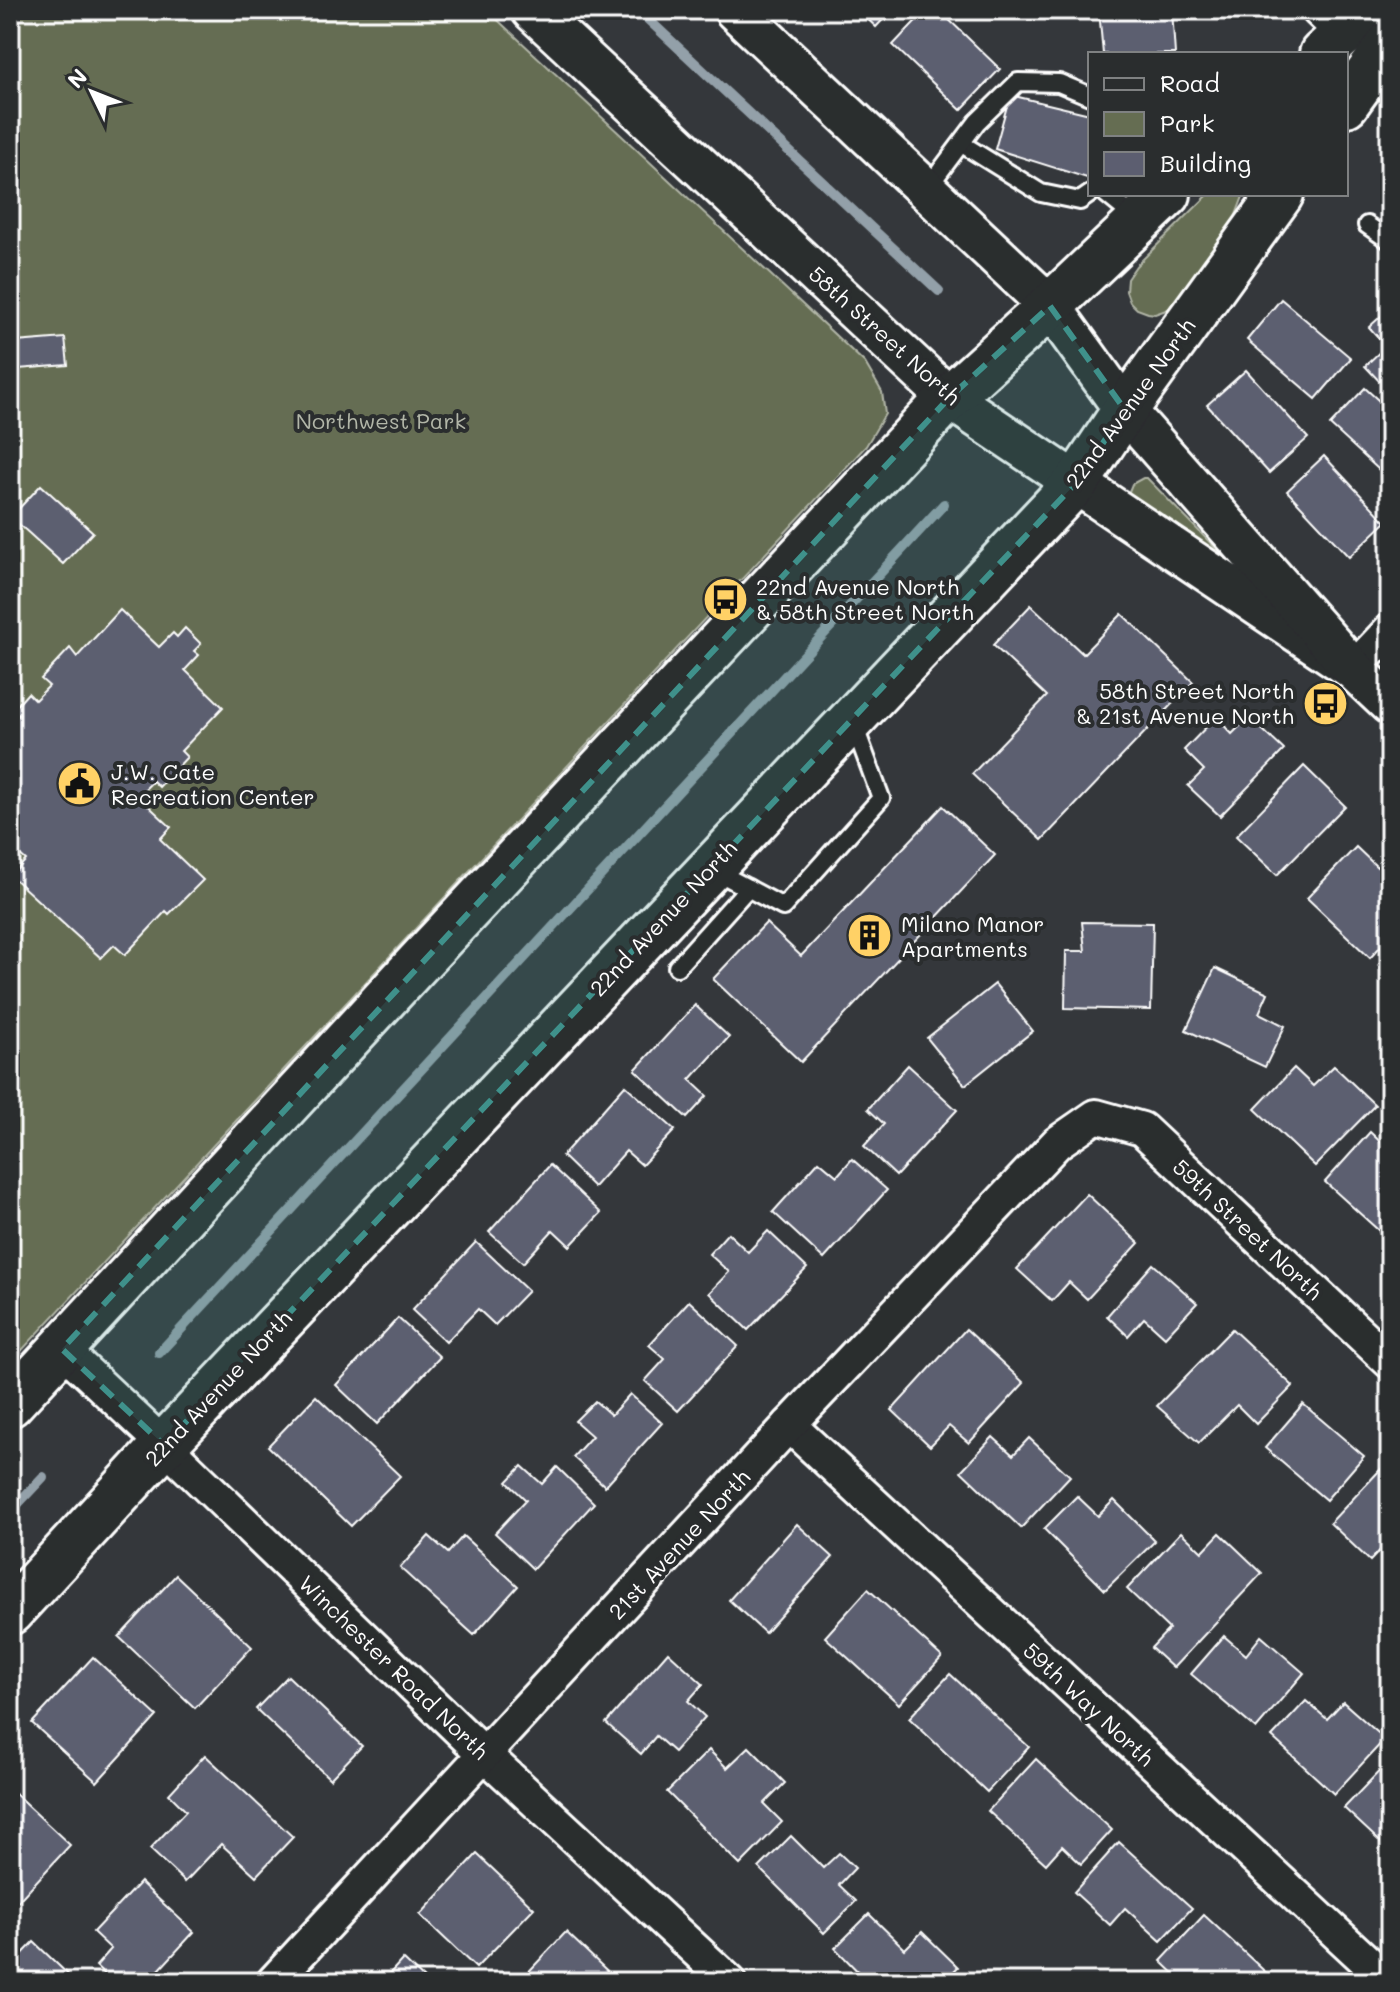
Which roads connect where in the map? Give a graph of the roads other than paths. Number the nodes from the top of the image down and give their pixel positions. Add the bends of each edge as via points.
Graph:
1 (532, 10) edge
2 (735, 10) edge
3 (1390, 43) edge
4 (1088, 95) edge
5 (1348, 101) edge
6 (962, 144) junction
7 (926, 190) junction
8 (1088, 195) edge
9 (1113, 196) edge
10 (1280, 196) edge
11 (1154, 208) edge
12 (1367, 225) dead end
13 (1390, 241) edge
14 (1050, 306) junction
15 (949, 398) junction
16 (1125, 410) junction
17 (1077, 482) junction
18 (1390, 630) edge
19 (1353, 669) junction
20 (1390, 704) edge
21 (852, 719) junction
22 (729, 878) junction
23 (677, 967) dead end
24 (1096, 1116) joint
25 (62, 1349) junction
26 (1390, 1362) edge
27 (10, 1404) edge
28 (789, 1425) junction
29 (164, 1445) junction
30 (10, 1612) edge
31 (484, 1754) junction
32 (273, 1982) edge
33 (730, 1982) edge
34 (1389, 1982) edge

1 - 15 street, 58th Street North
2 - 7 street, 58th Street North
3 - 5 main road
4 - 6 lane via 1059,83 1018,82
6 - 7 lane
6 - 8 lane via 1041,193 1080,201
7 - 14 street, 58th Street North
9 - 11 lane
10 - 16 main road, 22nd Avenue North
11 - 14 main road
12 - 13 lane
14 - 15 main road
14 - 16 street, 58th Street North
15 - 17 street, 58th Street North
15 - 25 main road
16 - 17 main road, 22nd Avenue North
16 - 19 street, 58th Street North
17 - 19 street, 58th Street North
17 - 21 main road, 22nd Avenue North
18 - 19 street
19 - 20 street, 58th Street North
21 - 22 main road, 22nd Avenue North
21 - 22 lane via 881,798 783,907
22 - 23 lane
22 - 29 main road, 22nd Avenue North
24 - 26 street, 59th Street North via 1142,1129
24 - 28 street, 21st Avenue North via 1057,1143
25 - 27 main road
25 - 29 street, Winchester Road North
28 - 31 street, 21st Avenue North
28 - 34 street, 59th Way North
29 - 30 main road, 22nd Avenue North
29 - 31 street, Winchester Road North
31 - 32 street, 21st Avenue North
31 - 33 street, Winchester Road North

